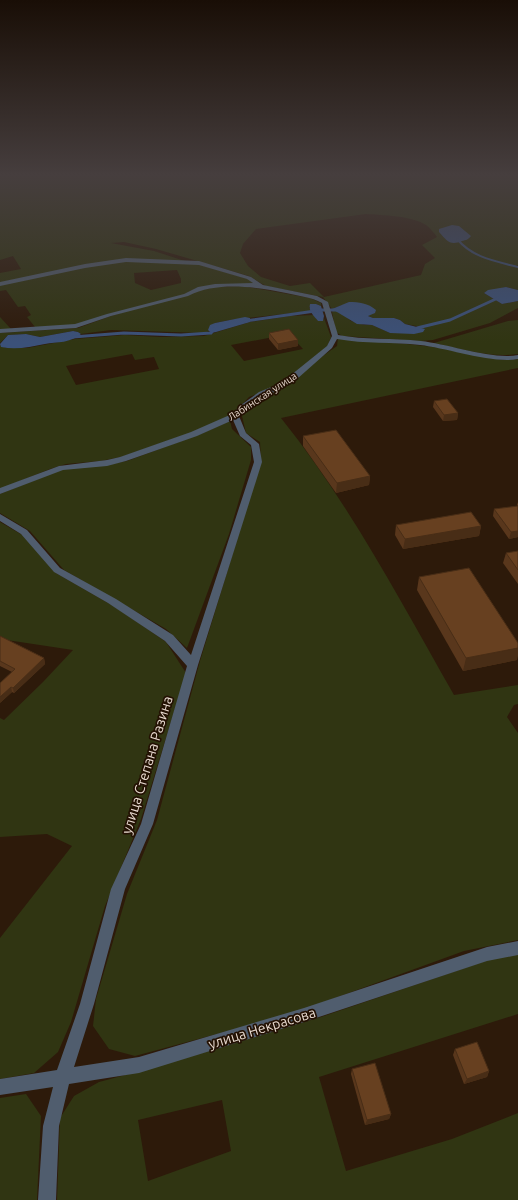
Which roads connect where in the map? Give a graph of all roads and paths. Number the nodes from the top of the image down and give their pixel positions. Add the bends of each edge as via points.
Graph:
1 (0, 284) edge
2 (260, 286) junction
3 (1, 332) edge
4 (335, 336) junction
5 (518, 357) edge
6 (235, 416) junction
7 (0, 491) edge
8 (0, 517) edge
9 (194, 665) junction
10 (518, 948) edge
11 (63, 1077) junction
12 (0, 1087) edge
13 (47, 1200) edge

1 - 2 street via 126,260 199,263 249,278
2 - 3 street via 251,284 198,289 186,295 76,326
2 - 4 street via 315,297 325,302
4 - 5 street via 421,343 491,356
4 - 6 street, Лабинская улица via 330,346 294,377 262,394
6 - 7 street, Лабинская улица via 194,434 123,459 62,468
6 - 9 street, улица Степана Разина via 243,434 256,444 258,462
8 - 9 street via 24,532 58,570 169,638
9 - 11 street, улица Степана Разина via 147,824 118,889 87,1004
10 - 11 street, улица Некрасова via 487,954 304,1015 139,1065
11 - 12 street, улица Некрасова
11 - 13 street, улица Степана Разина via 51,1126

